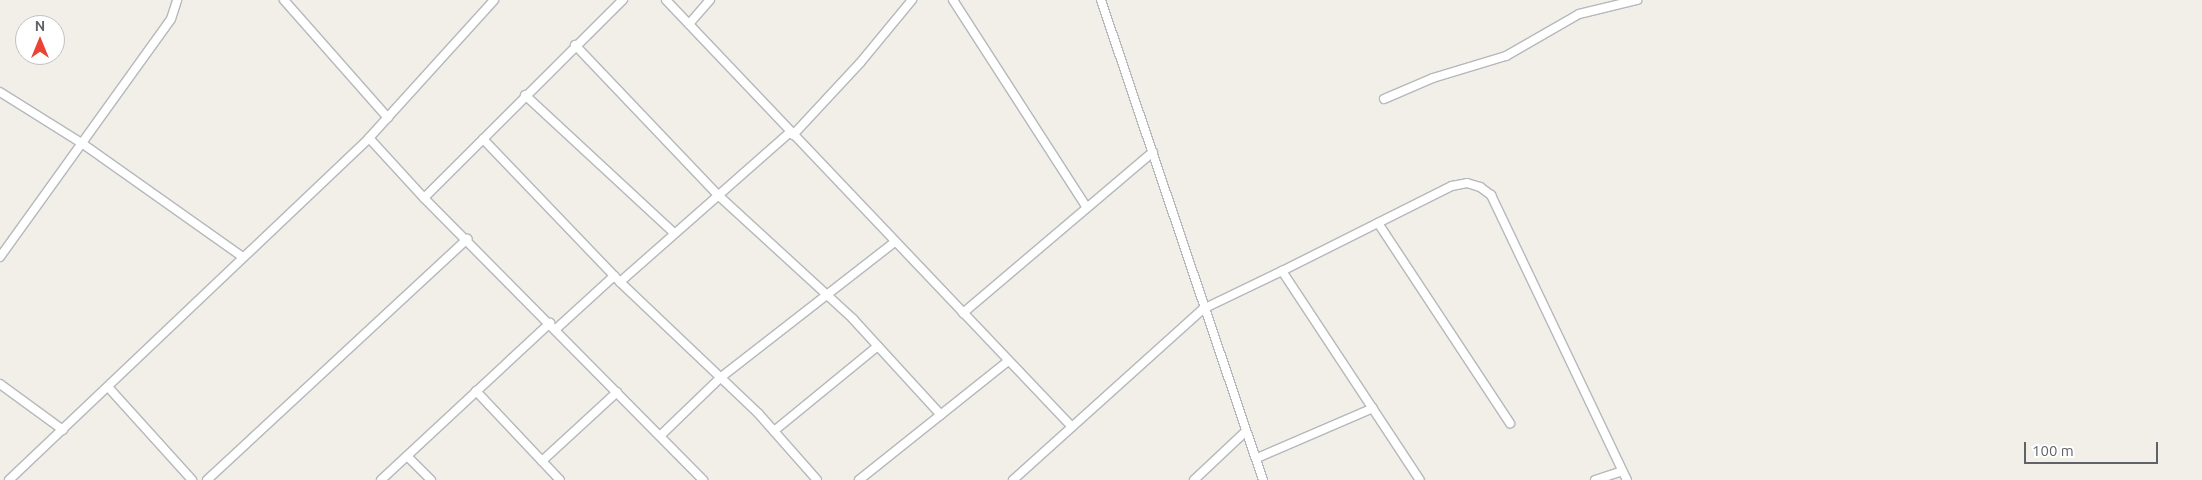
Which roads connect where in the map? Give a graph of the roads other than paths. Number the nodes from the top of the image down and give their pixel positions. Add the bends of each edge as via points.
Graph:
1 (177, 0) edge
2 (284, 0) edge
3 (494, 0) edge
4 (624, 0) edge
5 (666, 0) edge
6 (710, 0) edge
7 (912, 0) edge
8 (953, 0) edge
9 (1101, 0) edge
10 (1637, 0) edge
11 (690, 24) junction
12 (575, 45) junction
13 (0, 92) edge
14 (524, 95) junction
15 (1384, 99) dead end
16 (388, 118) junction
17 (791, 133) junction
18 (369, 138) junction
19 (483, 139) junction
20 (83, 144) junction
21 (1153, 152) junction
22 (718, 196) junction
23 (424, 198) junction
24 (1086, 206) junction
25 (1378, 223) junction
26 (674, 233) junction
27 (467, 239) junction
28 (895, 242) junction
29 (241, 256) junction
30 (0, 257) edge
31 (1282, 270) junction
32 (614, 276) junction
33 (620, 282) junction
34 (827, 296) junction
35 (1204, 309) junction
36 (963, 312) junction
37 (550, 323) junction
38 (556, 329) junction
39 (878, 346) junction
40 (1007, 362) junction
41 (720, 378) junction
42 (0, 384) edge
43 (109, 388) junction
44 (476, 391) junction
45 (617, 392) junction
46 (1372, 408) junction
47 (941, 415) junction
48 (1510, 422) dead end
49 (1072, 427) junction
50 (63, 430) junction
51 (774, 431) junction
52 (1246, 431) junction
53 (660, 436) junction
54 (407, 456) junction
55 (1257, 458) junction
56 (542, 461) junction
57 (1622, 471) junction
58 (9, 480) edge
59 (192, 480) edge
60 (207, 480) edge
61 (381, 480) edge
62 (431, 480) edge
63 (560, 480) edge
64 (703, 480) edge
65 (817, 480) edge
66 (859, 480) edge
67 (1013, 480) edge
68 (1194, 480) edge
69 (1263, 480) edge
70 (1420, 480) edge
71 (1595, 480) edge
72 (1627, 480) edge

1 - 20 street via 171,19
2 - 16 street
3 - 16 street
4 - 12 street
5 - 11 street
6 - 11 street
7 - 17 street via 860,63
8 - 24 street
9 - 21 street
10 - 15 street via 1579,14 1506,56 1433,78
11 - 17 street
12 - 14 street
12 - 22 street
13 - 20 street
14 - 19 street
14 - 26 street
16 - 18 street
17 - 22 street
17 - 28 street
18 - 23 street
18 - 29 street
19 - 23 street
19 - 32 street
20 - 29 street
20 - 30 street
21 - 24 street
21 - 35 street
22 - 26 street
22 - 34 street
23 - 27 street
24 - 36 street
25 - 31 street
25 - 48 street
25 - 57 street via 1452,186 1467,183 1491,195
26 - 33 street
27 - 37 street
27 - 60 street
28 - 34 street
28 - 36 street
29 - 43 street
31 - 35 street
31 - 46 street
32 - 33 street
32 - 38 street
33 - 41 street
34 - 39 street
34 - 41 street
35 - 49 street
35 - 52 street
36 - 40 street
37 - 38 street
37 - 44 street
38 - 45 street
39 - 47 street
39 - 51 street
40 - 47 street
40 - 49 street
41 - 51 street
41 - 53 street
42 - 50 street
43 - 50 street
43 - 59 street
44 - 54 street
44 - 56 street
45 - 53 street
45 - 56 street
46 - 55 street
46 - 70 street
47 - 66 street
49 - 67 street
50 - 58 street
51 - 65 street
52 - 55 street
52 - 68 street
53 - 64 street
54 - 61 street
54 - 62 street
55 - 69 street
56 - 63 street
57 - 71 street
57 - 72 street

